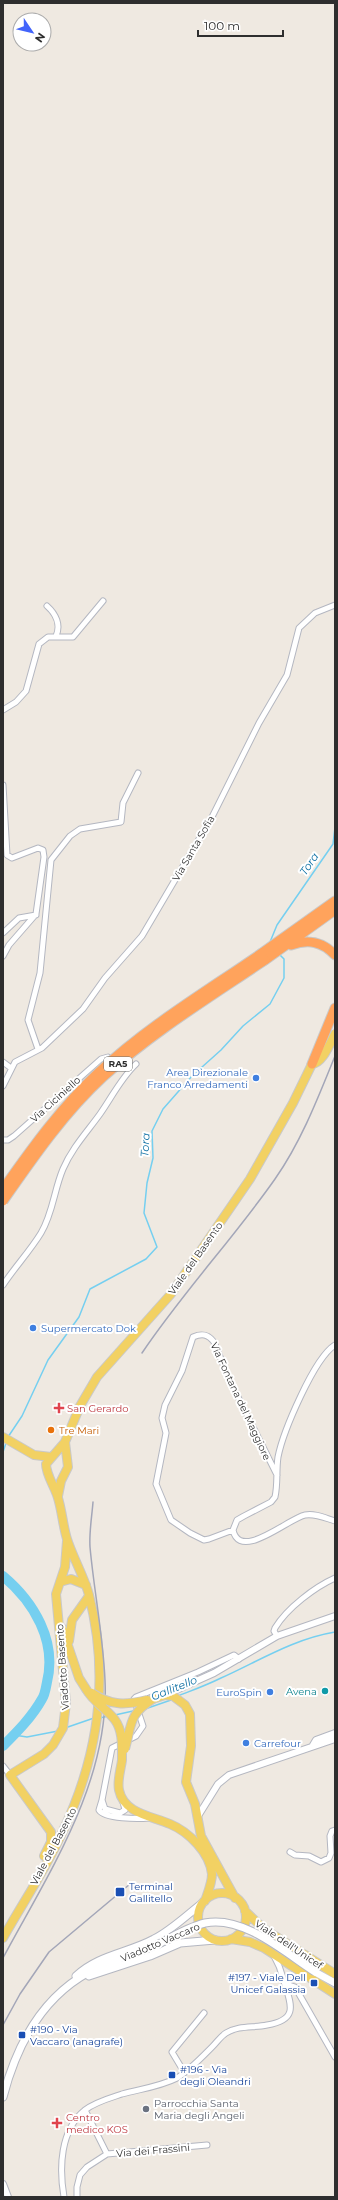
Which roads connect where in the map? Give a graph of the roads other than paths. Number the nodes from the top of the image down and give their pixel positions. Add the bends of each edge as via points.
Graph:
1 (103, 601) dead end
2 (335, 605) edge
3 (47, 606) dead end
4 (56, 636) junction
5 (3, 710) edge
6 (138, 773) dead end
7 (3, 785) edge
8 (51, 860) junction
9 (40, 876) junction
10 (335, 901) edge
11 (335, 910) edge
12 (36, 915) junction
13 (3, 933) edge
14 (290, 938) junction
15 (280, 949) junction
16 (335, 955) edge
17 (3, 956) edge
18 (335, 1008) edge
19 (335, 1034) edge
20 (38, 1050) junction
21 (108, 1057) dead end
22 (3, 1062) edge
23 (124, 1064) dead end
24 (312, 1064) junction
25 (11, 1068) junction
26 (3, 1086) edge
27 (3, 1140) edge
28 (3, 1189) edge
29 (3, 1201) edge
30 (3, 1284) edge
31 (335, 1345) edge
32 (3, 1437) edge
33 (65, 1442) junction
34 (34, 1455) junction
35 (53, 1456) junction
36 (67, 1461) junction
37 (48, 1471) junction
38 (64, 1475) junction
39 (277, 1475) junction
40 (58, 1497) junction
41 (335, 1521) edge
42 (233, 1530) junction
43 (67, 1538) junction
44 (335, 1578) edge
45 (60, 1582) junction
46 (86, 1585) junction
47 (89, 1596) junction
48 (335, 1616) edge
49 (59, 1618) junction
50 (277, 1636) junction
51 (69, 1645) junction
52 (239, 1659) junction
53 (86, 1689) junction
54 (165, 1695) junction
55 (153, 1699) junction
56 (335, 1733) edge
57 (335, 1739) edge
58 (313, 1745) junction
59 (122, 1760) junction
60 (3, 1766) edge
61 (10, 1775) junction
62 (122, 1798) junction
63 (102, 1800) junction
64 (198, 1816) junction
65 (149, 1818) junction
66 (66, 1825) junction
67 (335, 1830) edge
68 (51, 1832) junction
69 (290, 1852) dead end
70 (40, 1872) junction
71 (235, 1898) junction
72 (205, 1901) junction
73 (245, 1911) junction
74 (3, 1938) edge
75 (231, 1939) junction
76 (214, 1940) junction
77 (272, 1953) junction
78 (294, 1967) junction
79 (283, 1974) junction
80 (335, 1974) edge
81 (335, 1983) edge
82 (71, 1984) junction
83 (286, 1984) junction
84 (63, 1991) junction
85 (335, 1994) edge
86 (204, 2013) dead end
87 (335, 2057) edge
88 (184, 2072) junction
89 (3, 2097) edge
90 (85, 2110) junction
91 (207, 2145) dead end
92 (107, 2154) junction
93 (3, 2178) edge
94 (4, 2186) edge
95 (8, 2197) edge
96 (64, 2197) edge
97 (78, 2197) edge

1 - 4 street via 73,637
2 - 20 street, Via Santa Sofia via 315,613 299,628 287,675 259,723 212,817 142,936 105,978 83,1009
3 - 4 street via 57,620
4 - 5 street via 38,644 26,691 16,702
6 - 8 street via 123,803 121,822 80,829 70,836
7 - 9 street via 7,855 12,858 31,850 41,849 44,857
8 - 9 street
8 - 20 street via 40,973 28,1020
9 - 12 street
10 - 14 highway, RA5
11 - 14 highway, RA5
12 - 13 street via 19,918
12 - 17 street via 9,945
14 - 15 highway, RA5
14 - 28 highway, RA5, bridge via 144,1034 100,1072 60,1114
15 - 16 highway via 310,941 326,946
15 - 29 highway, RA5, bridge via 148,1041 102,1078 50,1137
18 - 24 highway
19 - 24 main road via 322,1058
20 - 25 street, Via Santa Sofia via 15,1062
21 - 27 street, Via Ciciniello via 95,1064 14,1136
22 - 25 street
23 - 30 street via 134,1066 78,1142 56,1186 52,1210 41,1232
24 - 33 main road, Viale del Basento via 250,1179 171,1294 97,1377 80,1406
25 - 26 street
31 - 39 street via 318,1364 292,1415 280,1452
32 - 34 main road
33 - 35 main road
33 - 36 main road
34 - 35 main road
34 - 37 main road
35 - 36 main road via 62,1456
35 - 37 main road via 48,1460
36 - 38 main road
37 - 38 main road via 56,1478
37 - 40 main road, Viale del Basento
38 - 40 main road
39 - 42 street via 275,1497 271,1502 238,1520
39 - 42 street, Via Fontana del Maggiore via 230,1381 214,1342 206,1335 193,1337 182,1371 165,1406 162,1418 166,1433 156,1484 171,1520 190,1533 204,1540
40 - 43 main road, Viale del Basento
41 - 42 street via 307,1514 296,1517 258,1540 250,1542 237,1539
43 - 45 main road, Viale del Basento via 65,1567
43 - 46 main road, Viale del Basento
44 - 50 street via 313,1590 293,1608 274,1631
45 - 46 main road via 71,1579
45 - 49 main road, Viadotto Basento via 56,1594
46 - 47 main road, Viale del Basento
47 - 51 main road via 72,1620
47 - 66 main road, Viale del Basento, bridge via 98,1646 100,1697 95,1737 84,1780
48 - 50 street
49 - 51 main road
49 - 61 main road, Viadotto Basento via 66,1703 63,1728 49,1750
50 - 52 street
51 - 53 main road via 79,1678
52 - 54 street via 202,1680
52 - 63 street, bridge via 234,1654 191,1676 136,1697 135,1702 143,1722 141,1731 112,1748
53 - 55 main road, bridge via 101,1699 118,1705
53 - 59 main road, bridge via 90,1697 118,1725 122,1739
54 - 55 main road
54 - 64 main road via 173,1696 185,1705 190,1714 192,1724 186,1782
55 - 59 main road, bridge via 141,1707 132,1719
56 - 58 street via 316,1740
57 - 58 street via 318,1746
58 - 64 street via 228,1776 218,1784
59 - 62 main road via 119,1780
60 - 61 street
61 - 68 main road
62 - 63 street via 125,1808 120,1813 106,1810
62 - 65 main road via 136,1811
63 - 65 street via 99,1810 103,1814
64 - 71 main road via 199,1830
65 - 72 main road via 172,1825 188,1836 203,1852 212,1875
66 - 68 main road via 60,1833
66 - 70 main road, Viale del Basento
67 - 69 street via 330,1836 331,1853 321,1862 309,1856
68 - 70 main road
70 - 74 main road, Viale del Basento
71 - 72 main road via 219,1894
71 - 73 main road
72 - 76 main road via 199,1911 199,1924
72 - 84 main road via 155,1939 101,1959 84,1969
73 - 75 main road via 246,1918 241,1931
73 - 80 main road, Viale dell'Unicef via 264,1929
75 - 76 main road
75 - 77 main road, Viale dell'Unicef via 250,1942
76 - 82 main road via 180,1943
77 - 78 main road, Viale dell'Unicef
77 - 79 street
78 - 79 street
78 - 85 main road, Viale dell'Unicef
79 - 83 street
81 - 82 main road, Viadotto Vaccaro, bridge via 250,1930 216,1922 199,1925 157,1945 96,1968
82 - 84 main road
83 - 87 street via 295,1987
83 - 88 street via 292,2006 283,2021 241,2027 225,2033
84 - 89 main road via 37,2020 23,2041 12,2065
86 - 88 street via 172,2052
88 - 90 street via 166,2082 110,2098
90 - 92 street
90 - 96 street via 64,2143
91 - 92 street, Via dei Frassini
92 - 97 street, Via dei Frassini via 87,2167 80,2175
93 - 94 street
94 - 95 street

